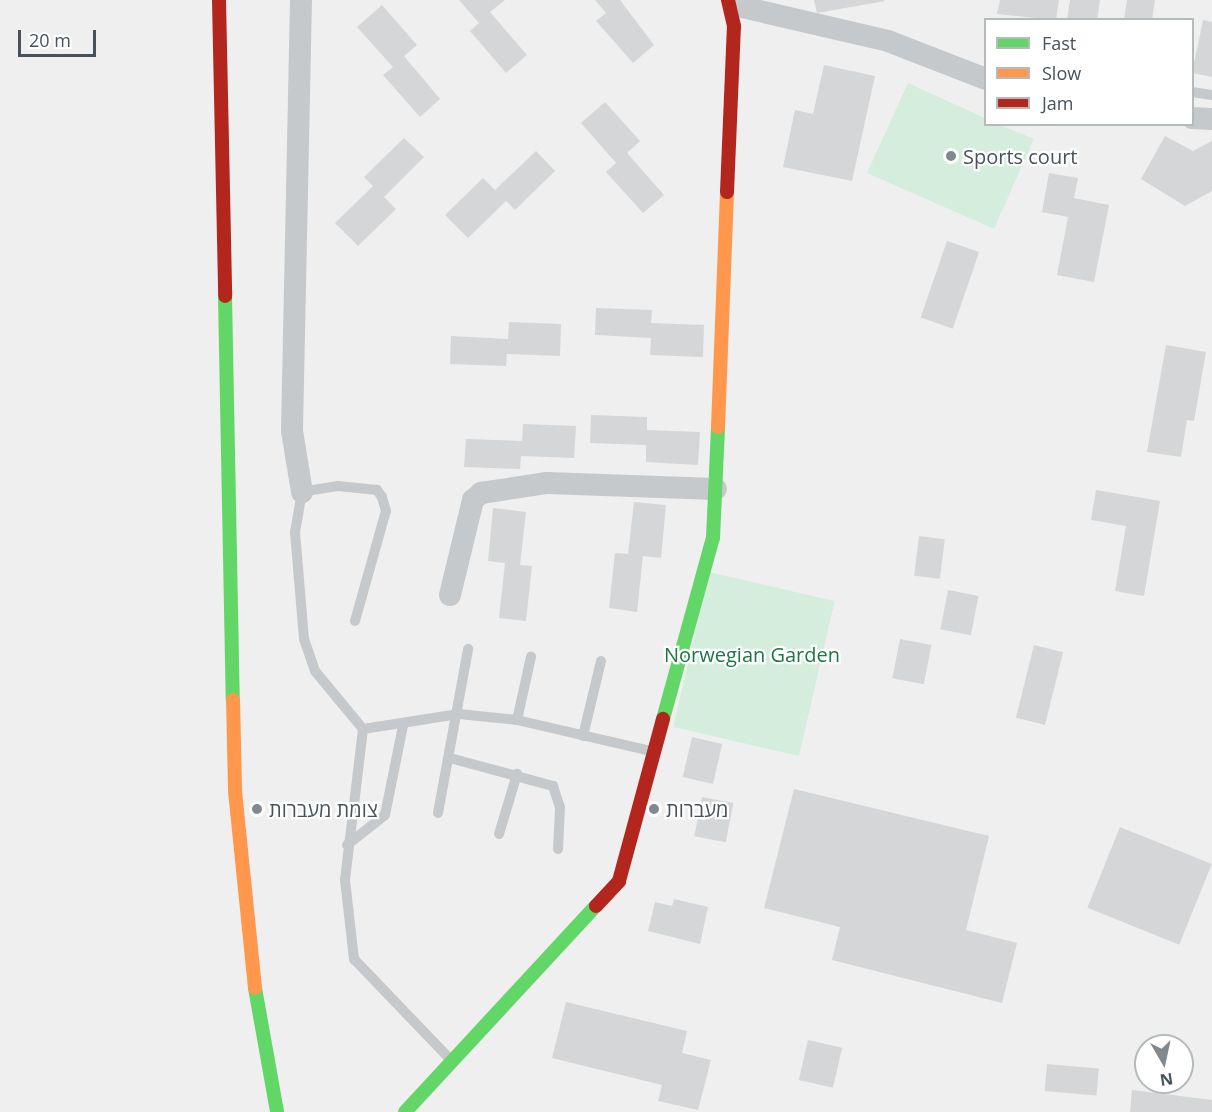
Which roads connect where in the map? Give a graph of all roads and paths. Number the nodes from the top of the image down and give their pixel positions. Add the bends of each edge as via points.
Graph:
1 (219, 0) edge
2 (302, 0) edge
3 (735, 8) edge
4 (984, 79) edge
5 (1194, 92) edge
6 (1212, 95) edge
7 (1194, 118) edge
8 (1212, 119) edge
9 (716, 489) junction
10 (302, 492) junction
11 (450, 595) dead end
12 (355, 621) dead end
13 (468, 649) dead end
14 (531, 657) dead end
15 (601, 661) dead end
16 (459, 714) junction
17 (517, 720) junction
18 (402, 726) junction
19 (363, 729) junction
20 (583, 736) junction
21 (654, 752) junction
22 (450, 758) junction
23 (517, 774) junction
24 (438, 813) dead end
25 (499, 834) dead end
26 (348, 845) junction
27 (558, 849) dead end
28 (452, 1062) junction
29 (277, 1112) edge
30 (405, 1112) edge

1 - 29 street via 235,791 254,982
2 - 10 street via 292,431
3 - 4 street via 888,41
3 - 9 street
5 - 6 lane
7 - 8 street
9 - 11 street via 547,483 481,493 473,500
9 - 21 street via 713,538
10 - 12 lane via 338,486 377,490 382,497 386,511
10 - 19 lane via 296,532 304,639 315,671
13 - 16 lane
14 - 17 lane
15 - 20 lane
16 - 17 lane
16 - 18 lane
16 - 22 lane
17 - 20 lane
18 - 19 lane
18 - 26 lane via 385,815
19 - 26 lane
20 - 21 lane
21 - 28 street via 619,881
22 - 23 lane
22 - 24 lane
23 - 25 lane
23 - 27 lane via 553,786 560,807
26 - 28 lane via 345,916 354,959
28 - 30 street

